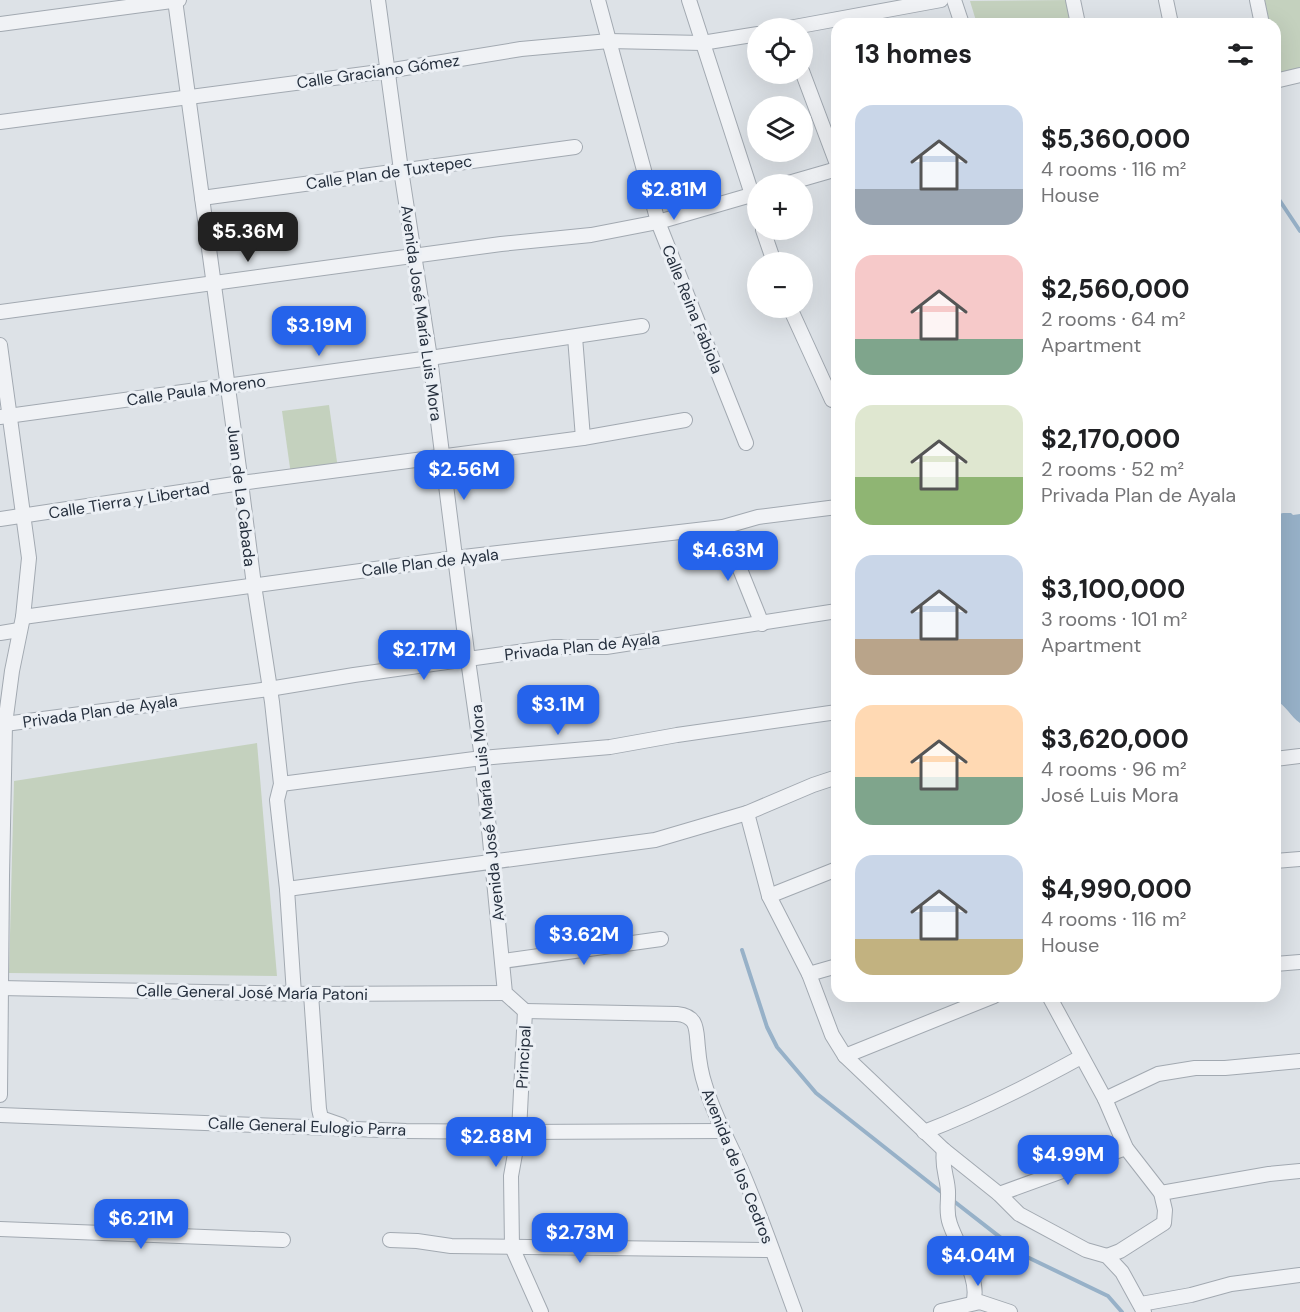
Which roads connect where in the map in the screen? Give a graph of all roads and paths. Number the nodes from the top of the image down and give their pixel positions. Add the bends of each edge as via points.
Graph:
1 (176, 0) edge
2 (378, 0) edge
3 (598, 0) edge
4 (689, 0) edge
5 (942, 0) edge
6 (954, 0) edge
7 (1073, 0) edge
8 (1166, 0) edge
9 (1257, 0) edge
10 (877, 18) edge
11 (960, 18) edge
12 (1077, 18) edge
13 (1170, 18) edge
14 (1261, 18) edge
15 (0, 24) edge
16 (831, 24) edge
17 (813, 25) edge
18 (747, 36) edge
19 (609, 41) junction
20 (702, 43) junction
21 (387, 71) junction
22 (1300, 75) edge
23 (1281, 80) edge
24 (807, 84) edge
25 (189, 97) junction
26 (0, 122) edge
27 (575, 147) dead end
28 (831, 148) edge
29 (401, 170) junction
30 (831, 171) edge
31 (747, 174) edge
32 (813, 176) edge
33 (747, 196) edge
34 (202, 198) junction
35 (658, 222) junction
36 (415, 256) junction
37 (214, 283) junction
38 (0, 312) edge
39 (795, 318) edge
40 (642, 326) dead end
41 (574, 338) junction
42 (0, 345) edge
43 (430, 358) junction
44 (228, 386) junction
45 (831, 398) edge
46 (5, 416) edge
47 (685, 420) dead end
48 (583, 438) junction
49 (746, 443) dead end
50 (442, 456) junction
51 (242, 483) junction
52 (831, 508) edge
53 (23, 517) junction
54 (0, 519) edge
55 (723, 527) junction
56 (455, 558) junction
57 (254, 585) junction
58 (831, 613) edge
59 (21, 624) junction
60 (762, 624) junction
61 (0, 633) edge
62 (468, 660) junction
63 (269, 689) junction
64 (831, 713) edge
65 (6, 724) junction
66 (1300, 756) edge
67 (482, 758) junction
68 (1281, 758) edge
69 (2, 763) edge
70 (831, 779) edge
71 (281, 784) junction
72 (747, 813) junction
73 (1300, 859) edge
74 (493, 860) junction
75 (1281, 861) edge
76 (831, 871) edge
77 (1, 876) edge
78 (287, 889) junction
79 (769, 896) junction
80 (661, 939) dead end
81 (503, 961) junction
82 (1300, 962) edge
83 (1281, 964) edge
84 (831, 968) edge
85 (809, 974) junction
86 (1, 988) edge
87 (294, 993) junction
88 (505, 993) junction
89 (311, 994) junction
90 (979, 1002) edge
91 (1055, 1002) edge
92 (525, 1011) junction
93 (845, 1056) junction
94 (1081, 1057) junction
95 (1300, 1061) edge
96 (0, 1095) edge
97 (1106, 1099) junction
98 (0, 1115) edge
99 (351, 1129) junction
100 (722, 1131) junction
101 (924, 1131) junction
102 (519, 1132) junction
103 (1126, 1148) junction
104 (944, 1150) junction
105 (1300, 1171) edge
106 (1161, 1193) junction
107 (999, 1194) junction
108 (0, 1228) edge
109 (283, 1240) dead end
110 (390, 1240) dead end
111 (512, 1247) junction
112 (771, 1250) junction
113 (1107, 1256) junction
114 (1300, 1275) edge
115 (973, 1303) junction
116 (1142, 1308) edge
117 (941, 1311) edge
118 (542, 1312) edge
119 (795, 1312) edge
120 (1010, 1312) edge

1 - 15 street
1 - 25 street, Juan de La Cabada
2 - 21 street, Avenida José María Luis Mora
3 - 19 street, Calle Reina Fabiola
4 - 20 street
5 - 10 street
6 - 11 street
7 - 12 street
8 - 13 street
9 - 14 street
16 - 17 street
18 - 20 street, Calle Graciano Gómez
19 - 20 street, Calle Graciano Gómez
19 - 21 street, Calle Graciano Gómez via 521,49
19 - 35 street, Calle Reina Fabiola
20 - 31 street
21 - 25 street, Calle Graciano Gómez
21 - 29 street, Avenida José María Luis Mora
22 - 23 street
24 - 28 street
25 - 26 street, Calle Graciano Gómez
25 - 34 street, Juan de La Cabada
27 - 29 street, Calle Plan de Tuxtepec
29 - 34 street, Calle Plan de Tuxtepec
29 - 36 street, Avenida José María Luis Mora
30 - 32 street
33 - 35 street
34 - 37 street, Juan de La Cabada
35 - 36 street via 591,235
35 - 49 street, Calle Reina Fabiola
36 - 37 street
36 - 43 street, Avenida José María Luis Mora
37 - 38 street
37 - 44 street, Juan de La Cabada
39 - 45 street
40 - 41 street, Calle Paula Moreno
41 - 43 street, Calle Paula Moreno
41 - 48 street
42 - 46 street
43 - 44 street, Calle Paula Moreno
43 - 50 street, Avenida José María Luis Mora
44 - 46 street, Calle Paula Moreno
44 - 51 street, Juan de La Cabada
46 - 53 street
47 - 48 street, Calle Tierra y Libertad
48 - 50 street, Calle Tierra y Libertad
50 - 51 street, Calle Tierra y Libertad
50 - 56 street, Avenida José María Luis Mora
51 - 53 street, Calle Tierra y Libertad
51 - 57 street, Juan de La Cabada
52 - 55 street, Calle Plan de Ayala
53 - 54 street, Calle Tierra y Libertad
53 - 59 street via 29,558
55 - 56 street, Calle Plan de Ayala
55 - 60 street
56 - 57 street, Calle Plan de Ayala
56 - 62 street, Avenida José María Luis Mora
57 - 59 street, Calle Plan de Ayala
57 - 63 street, Juan de La Cabada
58 - 60 street, Privada Plan de Ayala
59 - 61 street, Calle Plan de Ayala
59 - 65 street
60 - 62 street, Privada Plan de Ayala via 606,647 554,647
62 - 63 street, Privada Plan de Ayala
62 - 67 street, Avenida José María Luis Mora
63 - 65 street, Privada Plan de Ayala
63 - 71 street, Juan de La Cabada
64 - 67 street via 610,747
65 - 69 street
66 - 68 street
67 - 71 street
67 - 74 street, Avenida José María Luis Mora
69 - 77 street
70 - 72 street
71 - 78 street, Juan de La Cabada via 277,800
72 - 74 street via 656,840
72 - 79 street
73 - 75 street
74 - 78 street
74 - 81 street, Avenida José María Luis Mora
76 - 79 street
77 - 86 street
78 - 87 street, Juan de La Cabada
79 - 85 street
80 - 81 street
81 - 88 street, Avenida José María Luis Mora
82 - 83 street
84 - 85 street
85 - 93 street via 832,1035
86 - 87 street, Calle General José María Patoni
86 - 96 street
87 - 89 street, Calle General José María Patoni
88 - 89 street, Calle General José María Patoni
88 - 92 street
89 - 99 street via 321,1118
90 - 93 street
91 - 94 street
92 - 100 street, Avenida de los Cedros via 677,1014 690,1018 698,1036 704,1083
92 - 102 street, Principal
93 - 101 street
94 - 97 street
94 - 101 street via 968,1114
95 - 97 street via 1158,1074
97 - 103 street
98 - 99 street, Calle General Eulogio Parra
99 - 102 street, Calle General Eulogio Parra
100 - 102 street, Calle General Eulogio Parra
100 - 112 street, Avenida de los Cedros via 743,1173
101 - 104 street
102 - 111 street, Principal via 511,1176
103 - 106 street
103 - 107 street
104 - 107 street
104 - 115 street via 942,1163 949,1196 946,1208 972,1273 976,1294
105 - 106 street
106 - 113 street via 1164,1223
107 - 113 street via 1019,1214 1086,1250
108 - 109 street
110 - 111 street
111 - 112 street
111 - 118 street, Principal
112 - 119 street, Avenida de los Cedros
113 - 116 street via 1122,1272
114 - 116 street via 1231,1284
115 - 117 street
115 - 120 street

